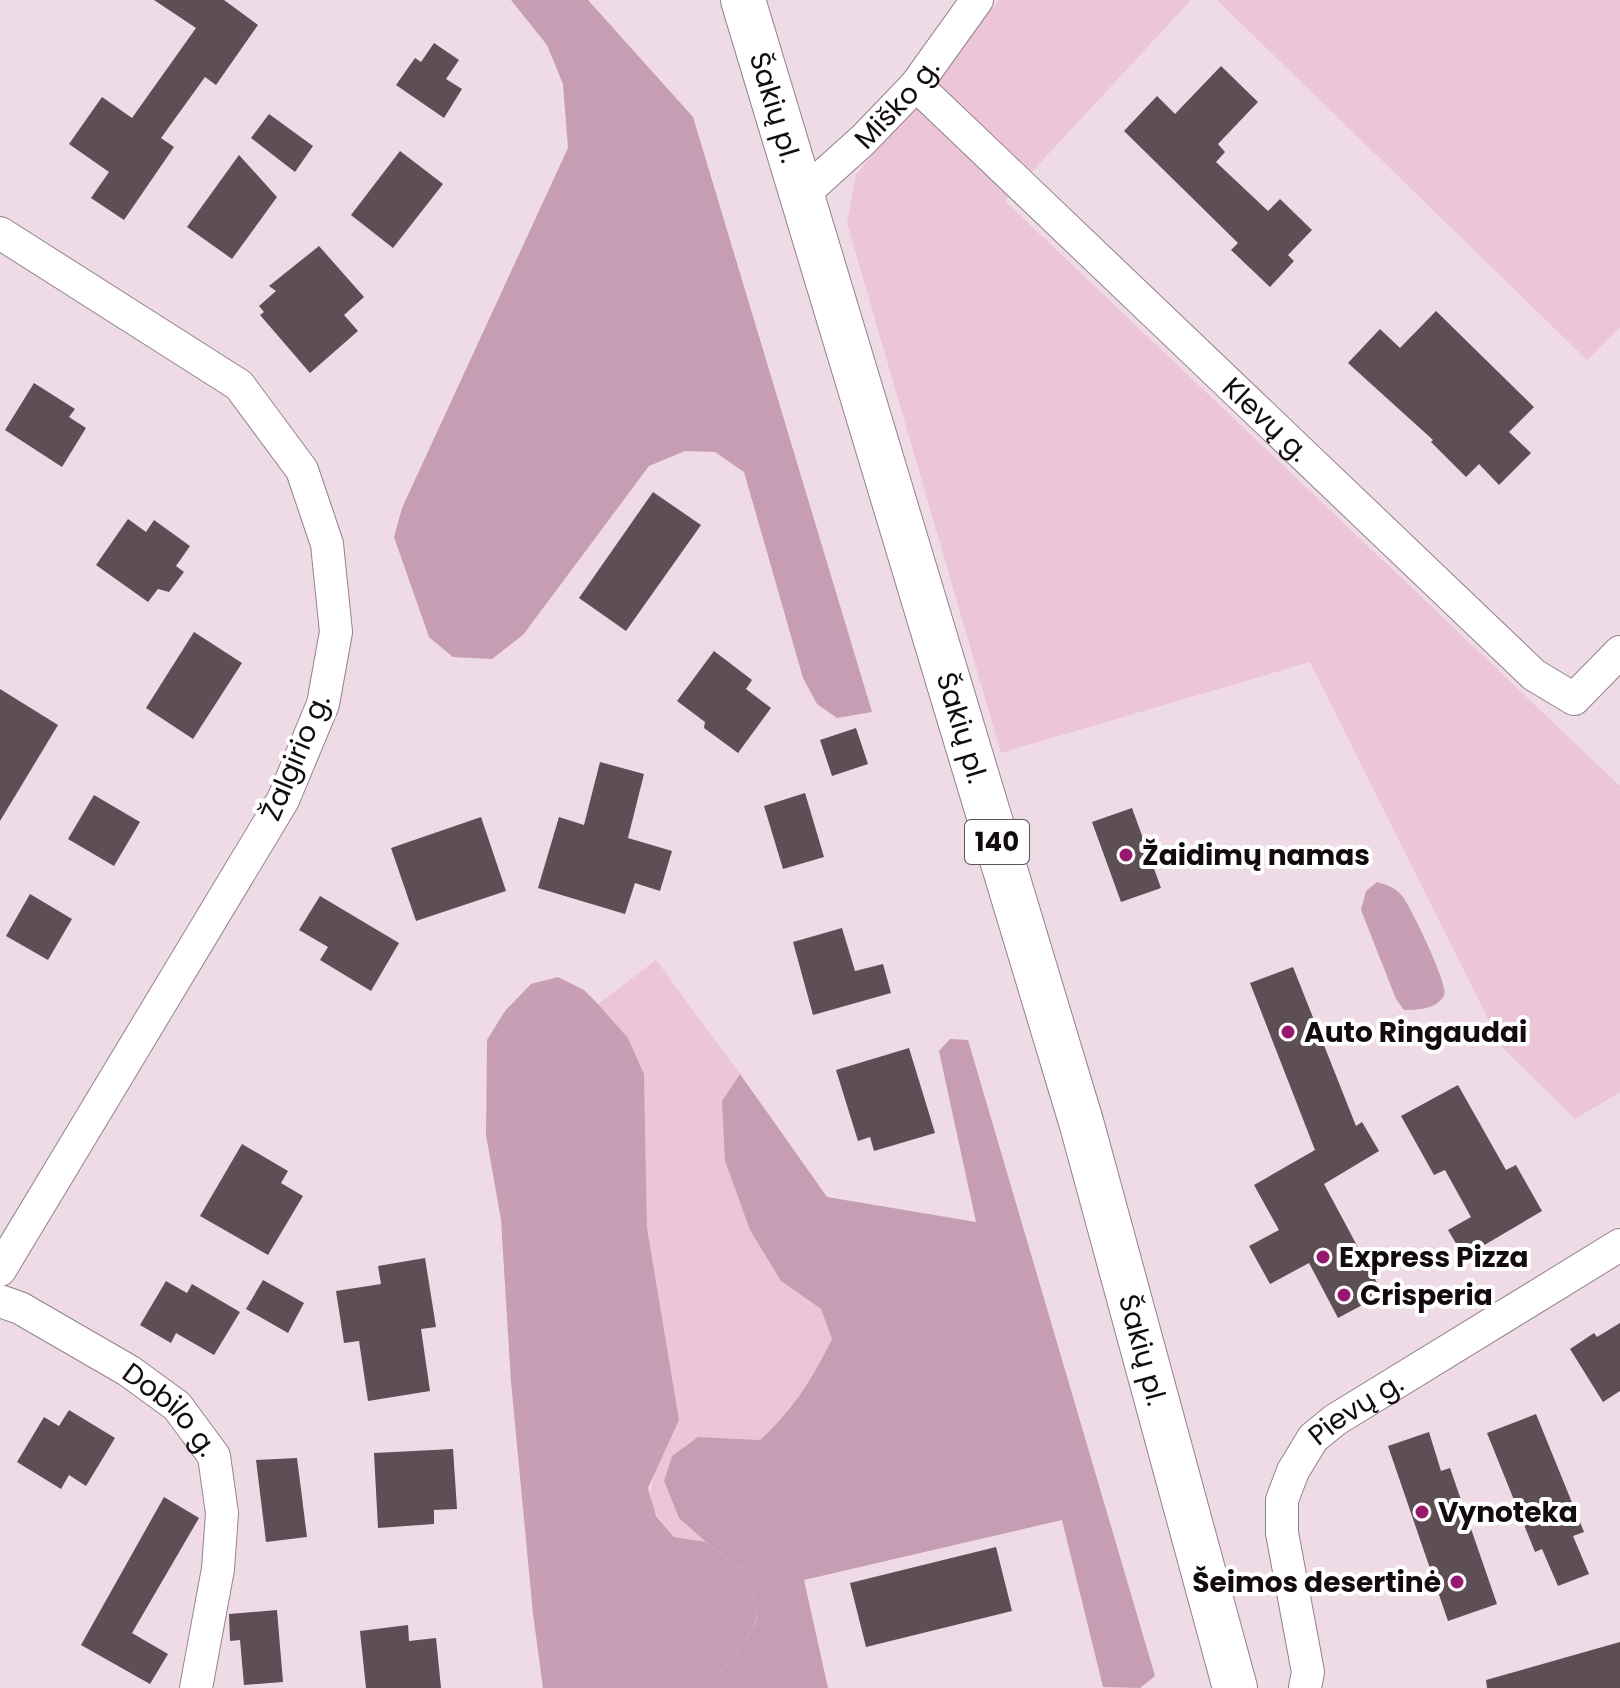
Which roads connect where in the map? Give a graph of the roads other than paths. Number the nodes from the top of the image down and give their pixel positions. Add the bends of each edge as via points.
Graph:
1 (743, 0) edge
2 (977, 0) edge
3 (916, 85) junction
4 (802, 195) junction
5 (0, 233) edge
6 (1620, 652) edge
7 (1620, 1245) edge
8 (0, 1270) edge
9 (0, 1301) edge
10 (196, 1688) edge
11 (1235, 1688) edge
12 (1305, 1688) edge

1 - 4 main road, Šakių pl. / 140
2 - 3 street, Miško g.
3 - 4 street, Miško g.
3 - 6 street, Klevų g. via 1534,675 1574,699
4 - 11 main road, Šakių pl. / 140 via 1082,1125
5 - 8 street, Žalgirio g. via 239,385 302,470 327,544 336,632 323,704 283,800
7 - 12 street, Pievų g. via 1313,1438 1282,1500 1282,1533 1308,1672
9 - 10 street, Dobilo g. via 129,1371 177,1406 214,1456 222,1513 218,1569

